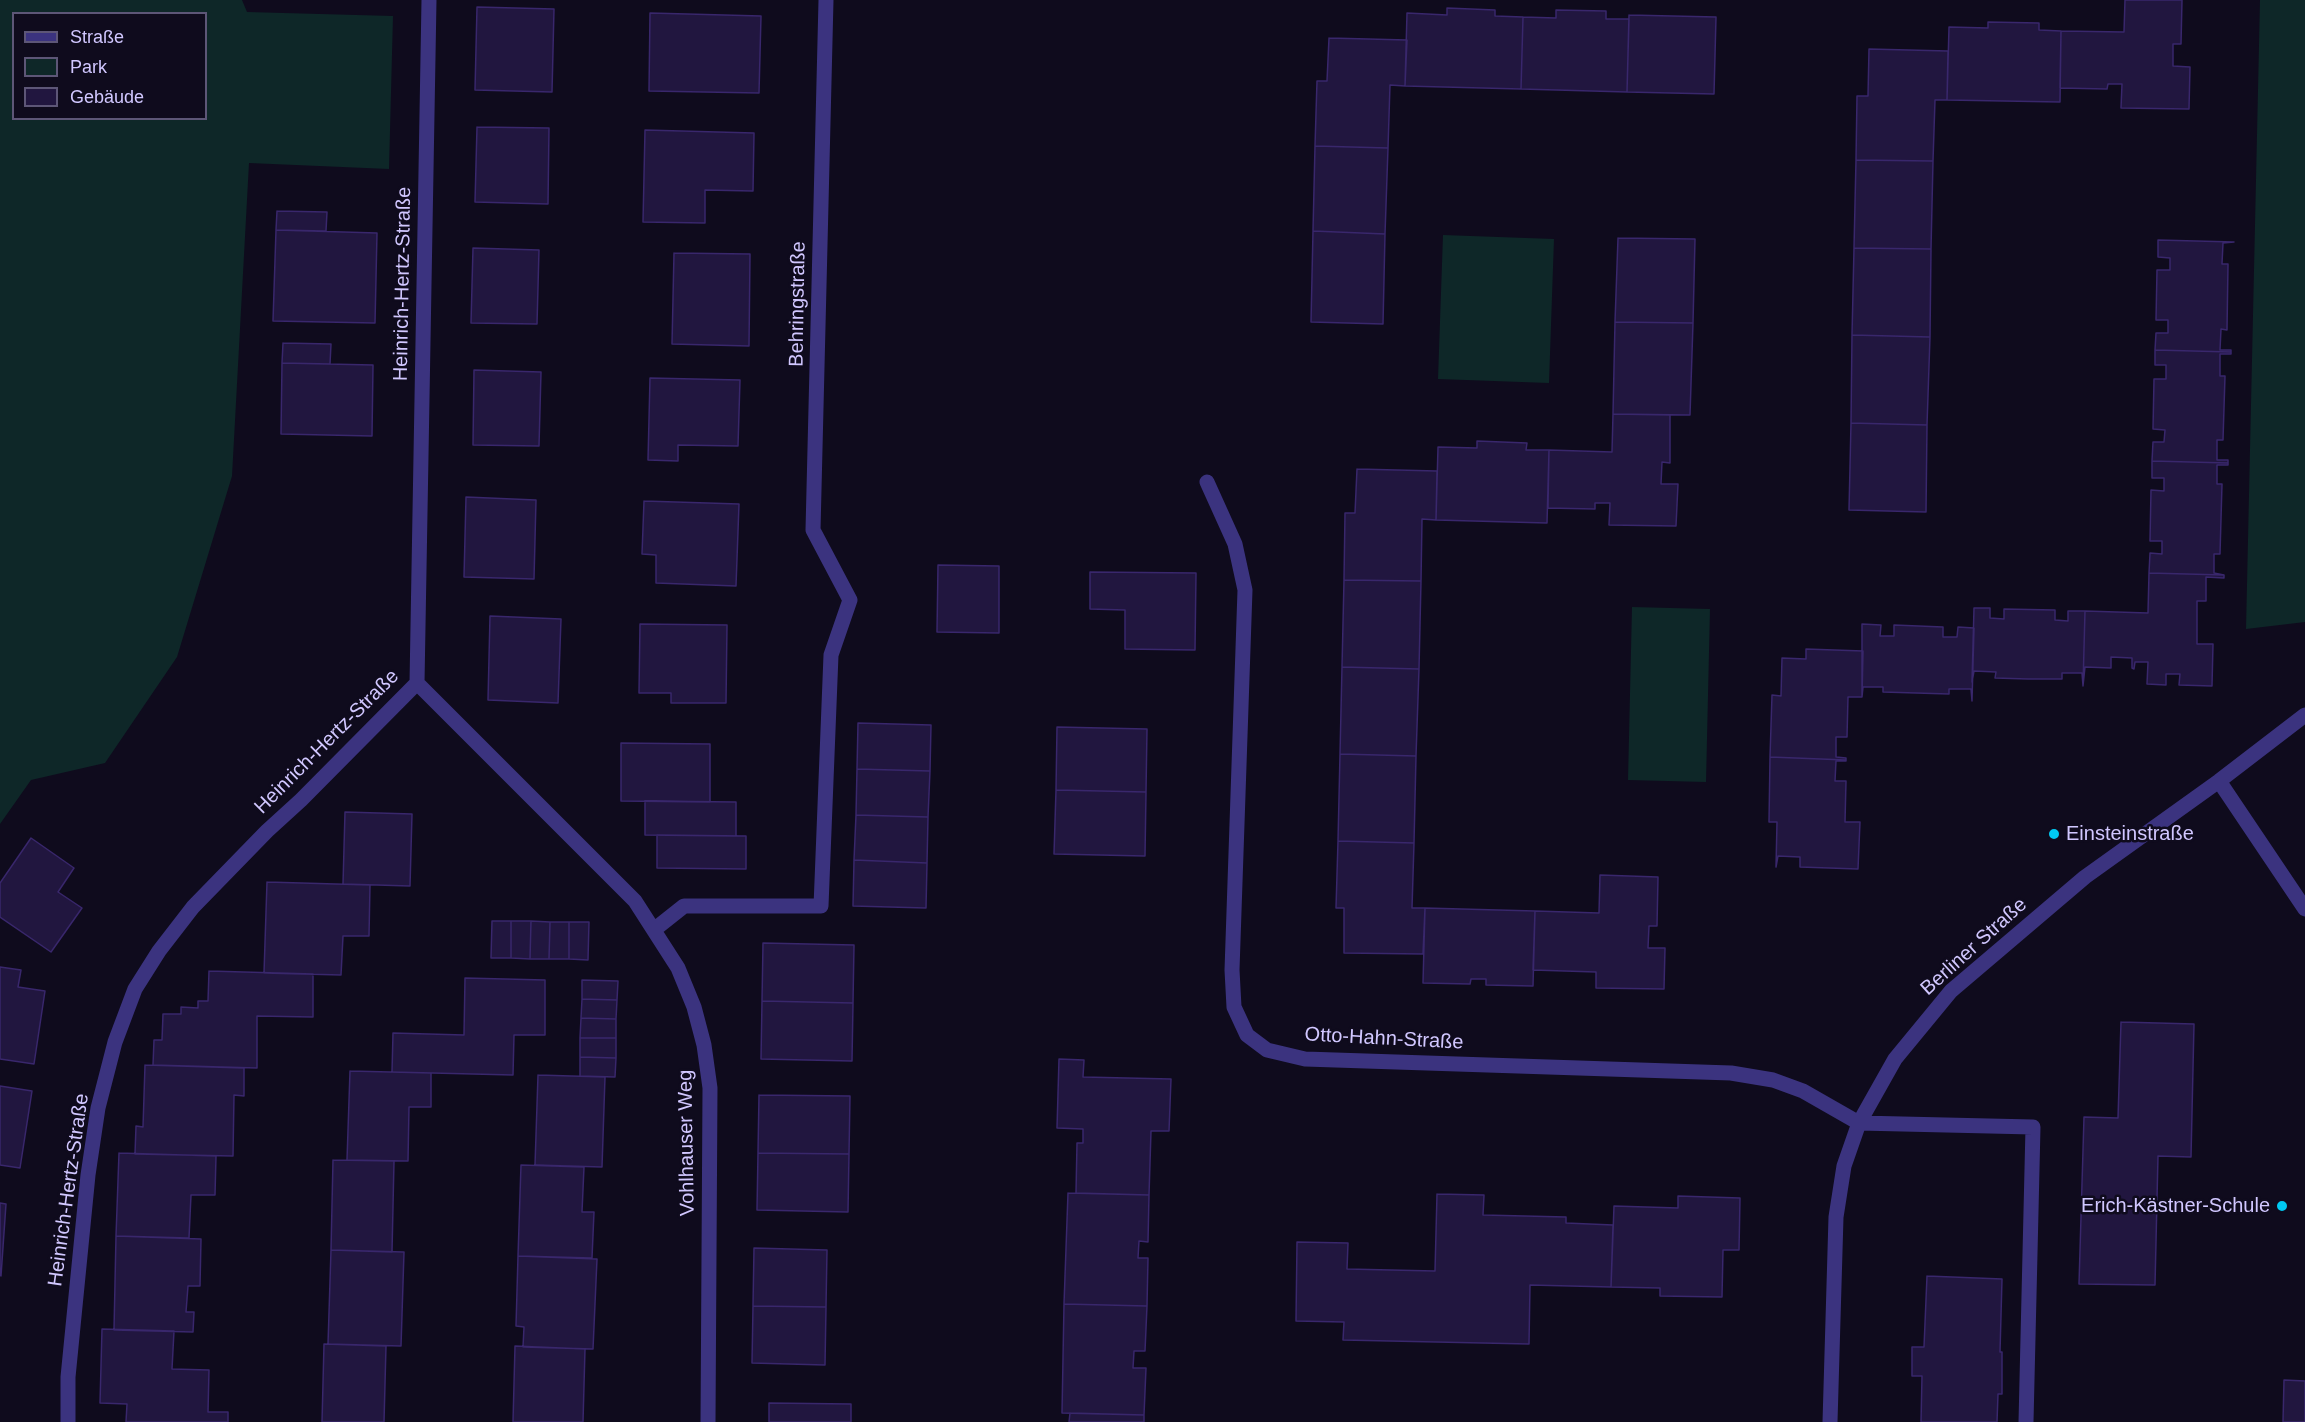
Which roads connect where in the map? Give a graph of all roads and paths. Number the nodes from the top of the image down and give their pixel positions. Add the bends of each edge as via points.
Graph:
1 (429, 0) edge
2 (826, 0) edge
3 (1207, 483) dead end
4 (417, 683) junction
5 (2305, 715) edge
6 (2219, 781) junction
7 (2305, 909) edge
8 (655, 929) junction
9 (1859, 1123) junction
10 (68, 1422) edge
11 (708, 1422) edge
12 (1830, 1422) edge
13 (2026, 1422) edge

1 - 4 street, Heinrich-Hertz-Straße
2 - 8 street, Behringstraße via 813,530 850,600 831,655 821,906 684,906
3 - 9 street, Otto-Hahn-Straße via 1235,544 1245,590 1232,970 1234,1007 1247,1035 1267,1050 1305,1059 1731,1073 1773,1080 1803,1091
4 - 8 street, Vohlhauser Weg via 599,863
4 - 10 street, Heinrich-Hertz-Straße via 194,907 135,989 115,1042 98,1108 68,1377
5 - 6 street, Berliner Straße
6 - 7 street
6 - 9 street, Berliner Straße via 2085,877 1951,991 1895,1059
8 - 11 street, Vohlhauser Weg via 678,968 694,1007 710,1088
9 - 12 street, Berliner Straße via 1844,1166 1836,1217
9 - 13 street via 2033,1127

